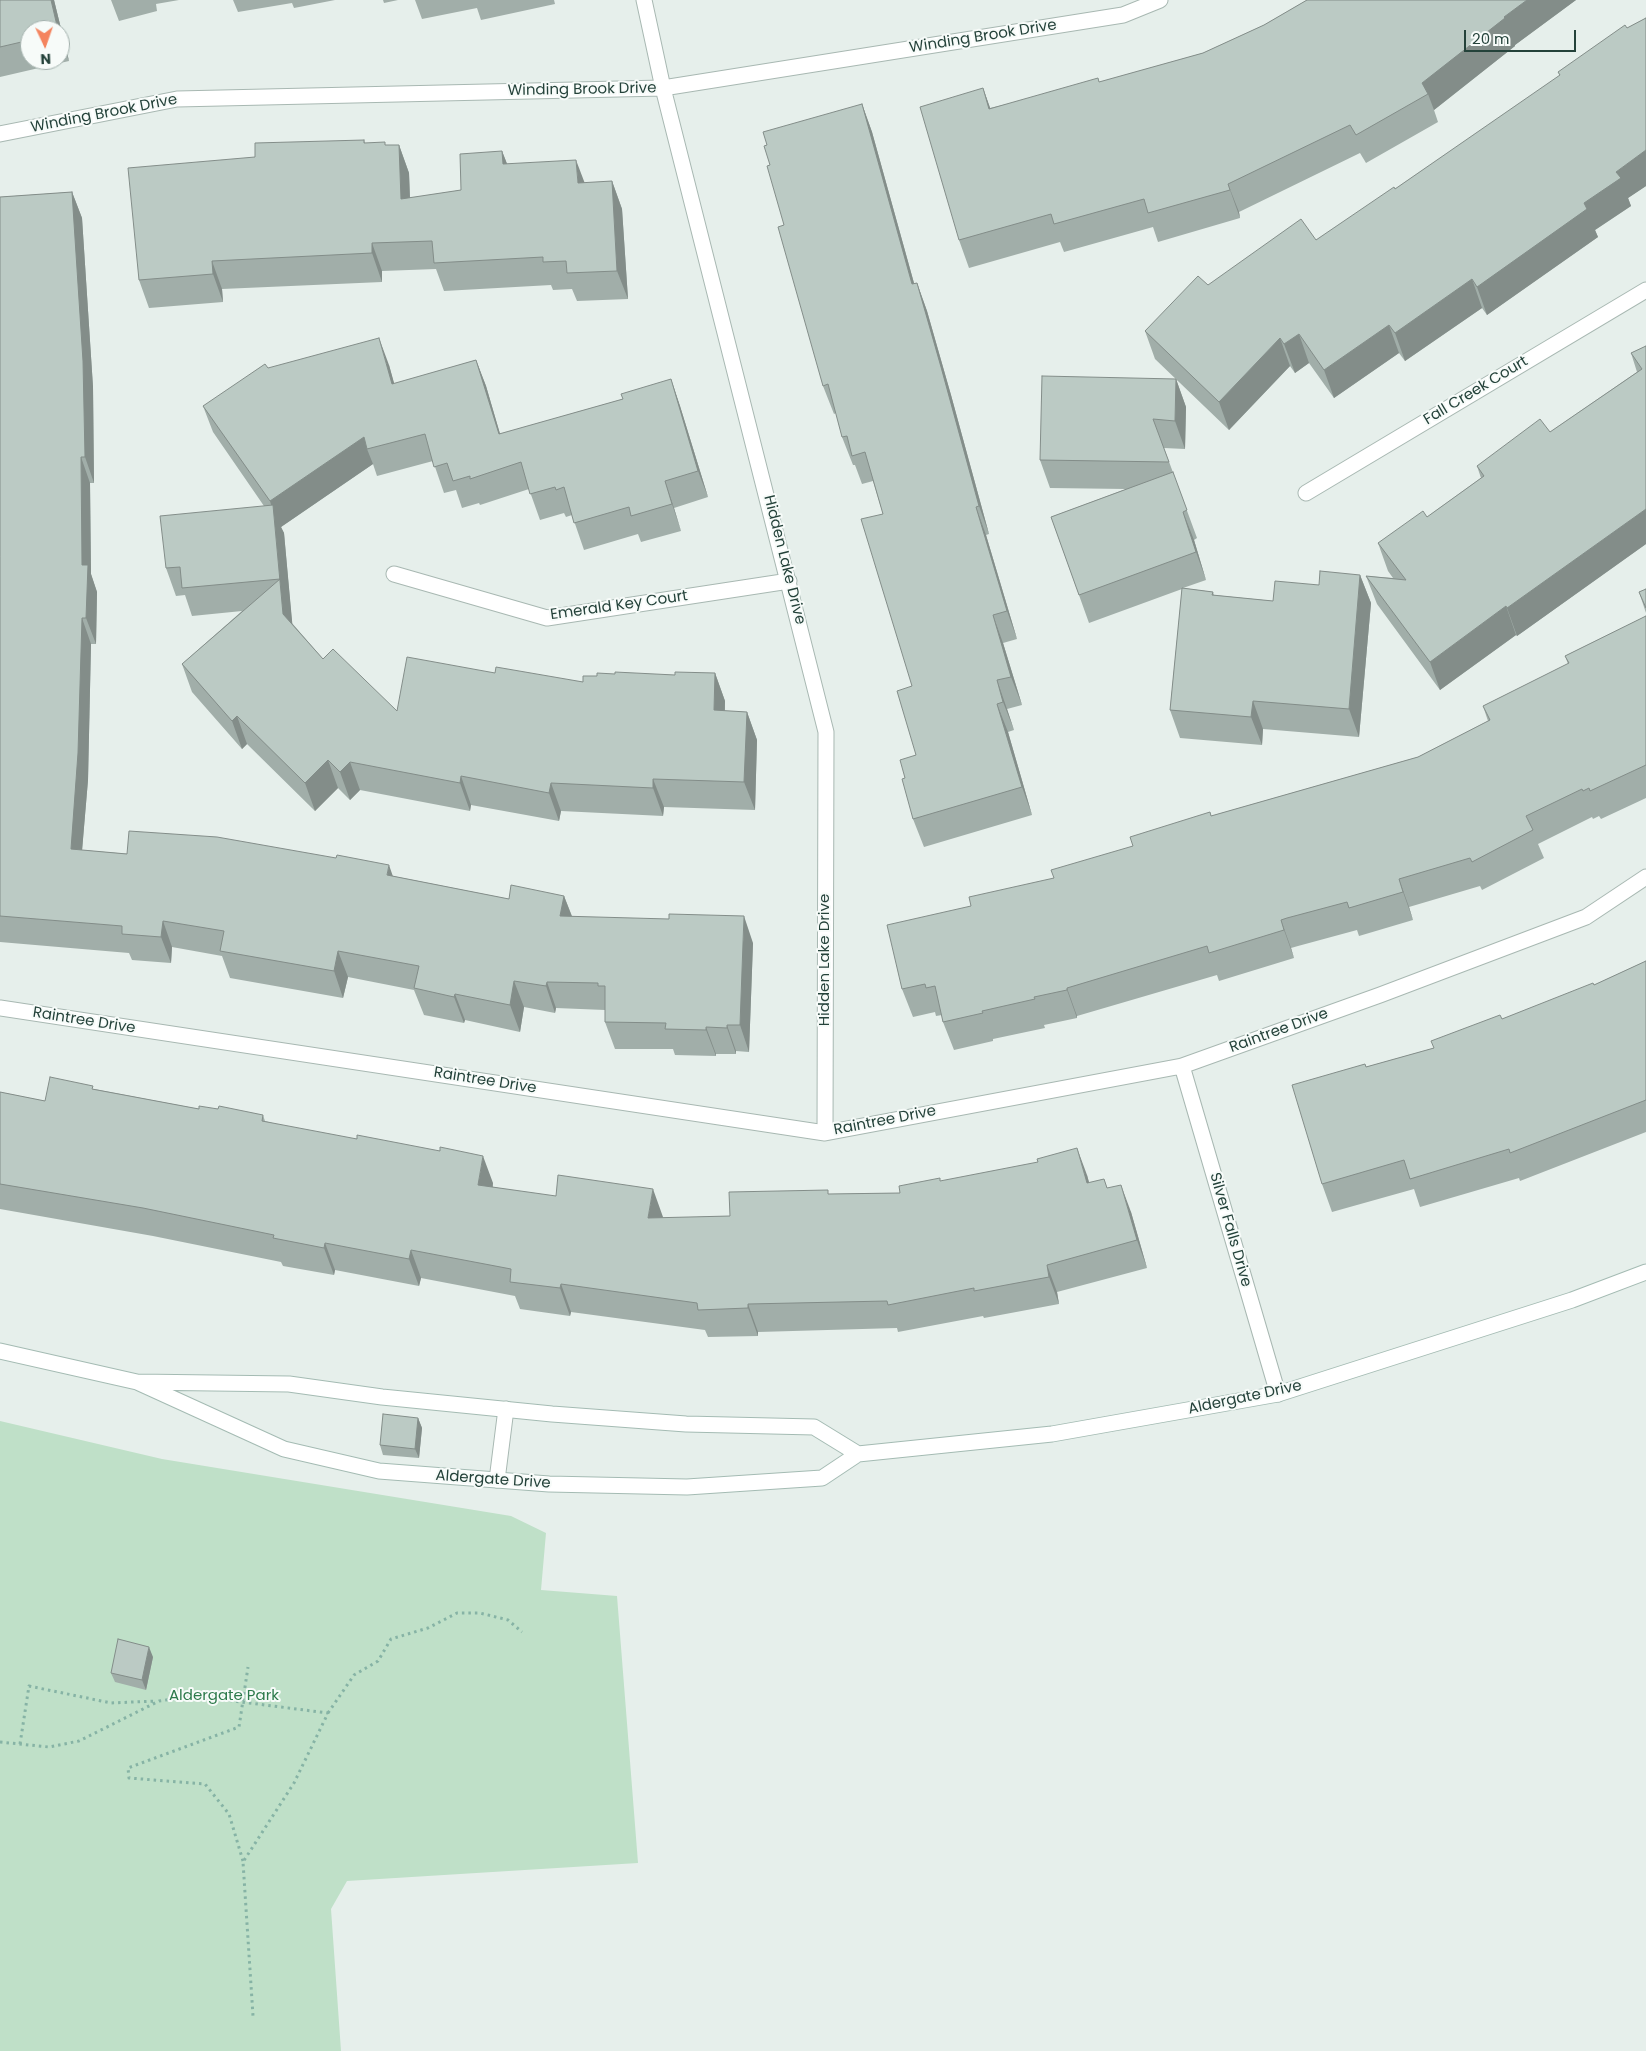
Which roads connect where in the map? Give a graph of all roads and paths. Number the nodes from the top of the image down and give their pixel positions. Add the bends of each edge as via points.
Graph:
1 (644, 0) edge
2 (1160, 0) edge
3 (663, 88) junction
4 (0, 134) edge
5 (1646, 290) edge
6 (1306, 492) dead end
7 (394, 574) dead end
8 (789, 581) junction
9 (1646, 877) edge
10 (0, 1008) edge
11 (1182, 1066) junction
12 (825, 1133) junction
13 (1646, 1272) edge
14 (0, 1351) edge
15 (137, 1382) junction
16 (1278, 1394) junction
17 (506, 1409) junction
18 (858, 1454) junction
19 (497, 1480) junction
20 (522, 1632) dead end
21 (248, 1667) dead end
22 (159, 1701) junction
23 (244, 1701) junction
24 (328, 1713) junction
25 (0, 1742) edge
26 (20, 1744) junction
27 (243, 1862) junction
28 (253, 2016) dead end

1 - 3 street, Hidden Lake Drive
2 - 3 street, Winding Brook Drive via 1123,15
3 - 4 street, Winding Brook Drive via 177,99
3 - 8 street, Hidden Lake Drive
5 - 6 street, Fall Creek Court
7 - 8 street, Emerald Key Court via 547,618
8 - 12 street, Hidden Lake Drive via 826,732
9 - 11 street, Raintree Drive via 1586,917
10 - 12 street, Raintree Drive
11 - 12 street, Raintree Drive
11 - 16 street, Silver Falls Drive
13 - 16 street, Aldergate Drive via 1572,1300
14 - 15 street, Aldergate Drive
15 - 17 street, Aldergate Drive via 289,1384
15 - 19 street, Aldergate Drive via 284,1449 379,1471
16 - 18 street, Aldergate Drive via 1052,1434
17 - 18 street, Aldergate Drive via 686,1424 814,1427
17 - 19 street
18 - 19 street, Aldergate Drive via 822,1478 687,1486
20 - 24 path via 508,1620 480,1613 456,1613 428,1628 391,1639 378,1661 354,1676
21 - 23 path
22 - 23 path via 194,1696
22 - 26 path via 79,1741 49,1747
22 - 26 path via 110,1703 29,1686
23 - 24 path
23 - 27 path via 239,1727 128,1768 129,1778 205,1784 229,1814
24 - 27 path via 294,1783
25 - 26 path
27 - 28 path

